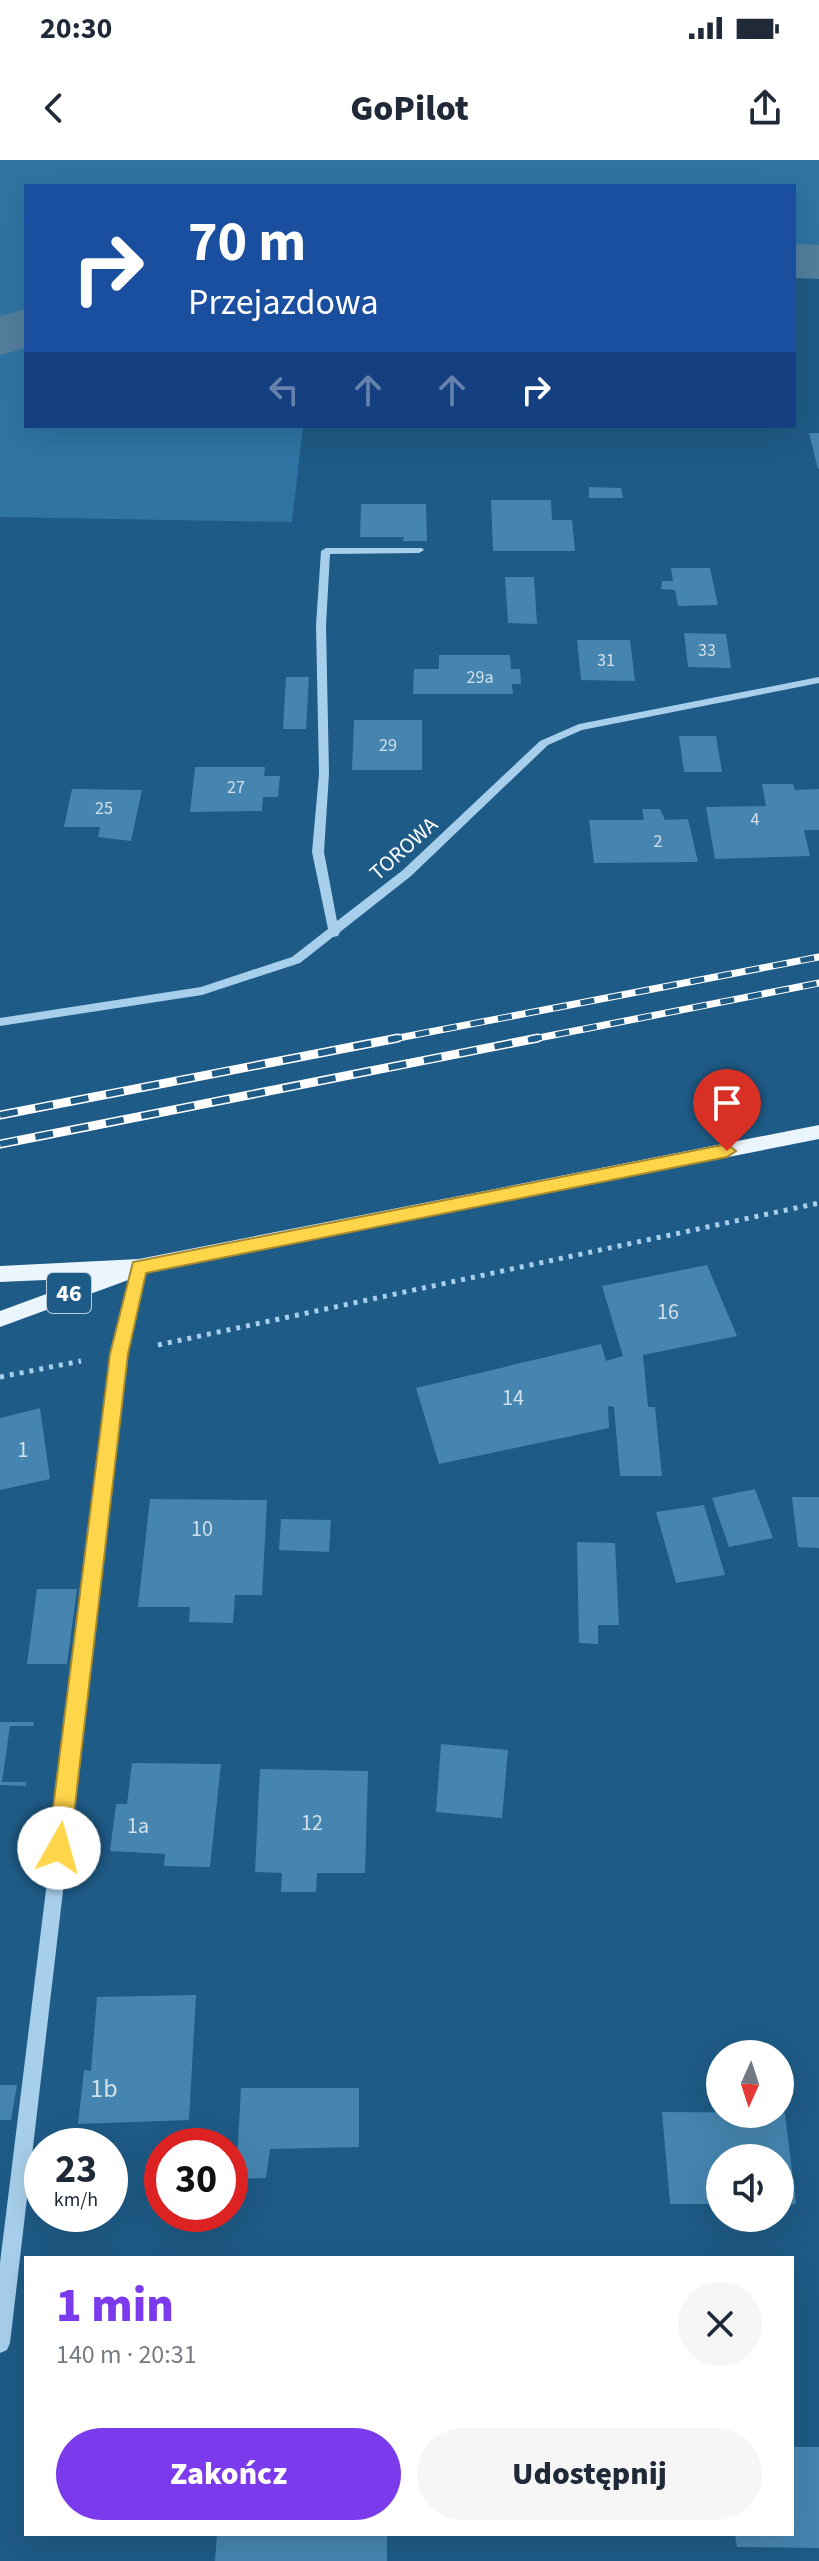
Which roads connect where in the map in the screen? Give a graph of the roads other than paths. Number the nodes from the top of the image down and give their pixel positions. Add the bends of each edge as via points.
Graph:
1 (419, 550) dead end
2 (819, 680) edge
3 (334, 933) junction
4 (0, 1022) edge
5 (819, 1132) edge
6 (139, 1267) junction
7 (0, 1274) edge
8 (0, 1319) edge
9 (0, 2343) edge

1 - 3 street via 326,551 318,852
2 - 3 street, TOROWA via 579,727 544,743 407,873
3 - 4 street, TOROWA via 296,960 202,991
5 - 6 main road, 46
6 - 7 main road, 46
6 - 8 main road, 46
6 - 9 street via 119,1354

